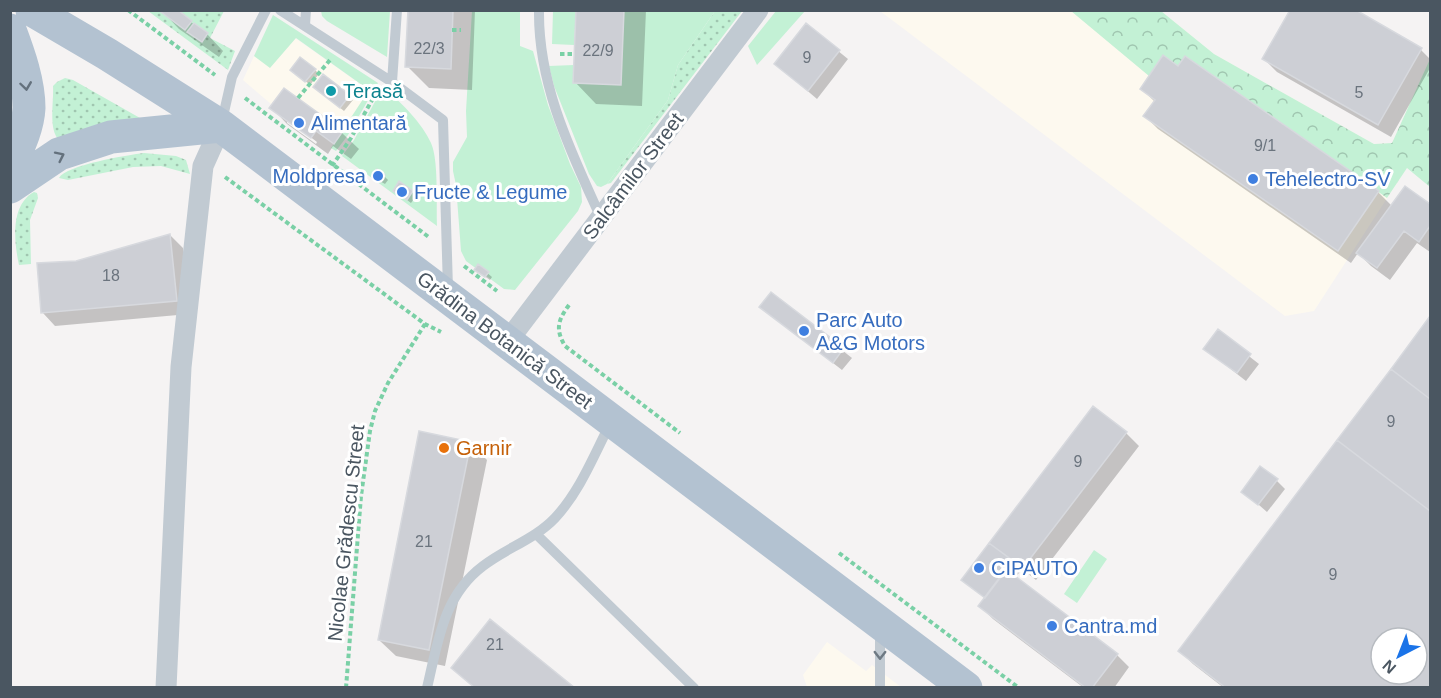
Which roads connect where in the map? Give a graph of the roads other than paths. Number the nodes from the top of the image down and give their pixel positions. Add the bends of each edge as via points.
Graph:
1 (32, 10) edge
2 (266, 10) edge
3 (280, 10) edge
4 (306, 10) edge
5 (397, 10) edge
6 (539, 10) edge
7 (758, 10) edge
8 (305, 25) junction
9 (10, 30) edge
10 (388, 80) junction
11 (221, 126) junction
12 (10, 166) edge
13 (10, 187) edge
14 (602, 218) junction
15 (448, 296) junction
16 (507, 342) junction
17 (611, 421) junction
18 (537, 535) junction
19 (880, 622) junction
20 (166, 687) edge
21 (427, 687) edge
22 (694, 687) edge
23 (880, 687) edge
24 (966, 687) edge

1 - 11 main road, Grădina Botanică Street
2 - 11 lane via 232,77
3 - 8 lane
4 - 8 lane
5 - 10 lane
6 - 14 lane via 541,54 551,94
7 - 14 street, Salcâmilor Street
8 - 10 lane
9 -> 12 main road via 25,79 29,109 23,137
10 - 15 lane via 443,120
13 -> 11 main road via 59,154 111,137
11 - 15 main road, Grădina Botanică Street
11 - 20 street via 203,166 181,367
14 - 16 street, Salcâmilor Street
15 - 16 main road, Grădina Botanică Street
16 - 17 main road, Grădina Botanică Street
17 - 18 lane via 578,489
17 - 19 main road, Grădina Botanică Street
18 - 21 lane via 483,566 453,599 444,617
18 - 22 lane
19 -> 23 lane
19 - 24 main road, Grădina Botanică Street

